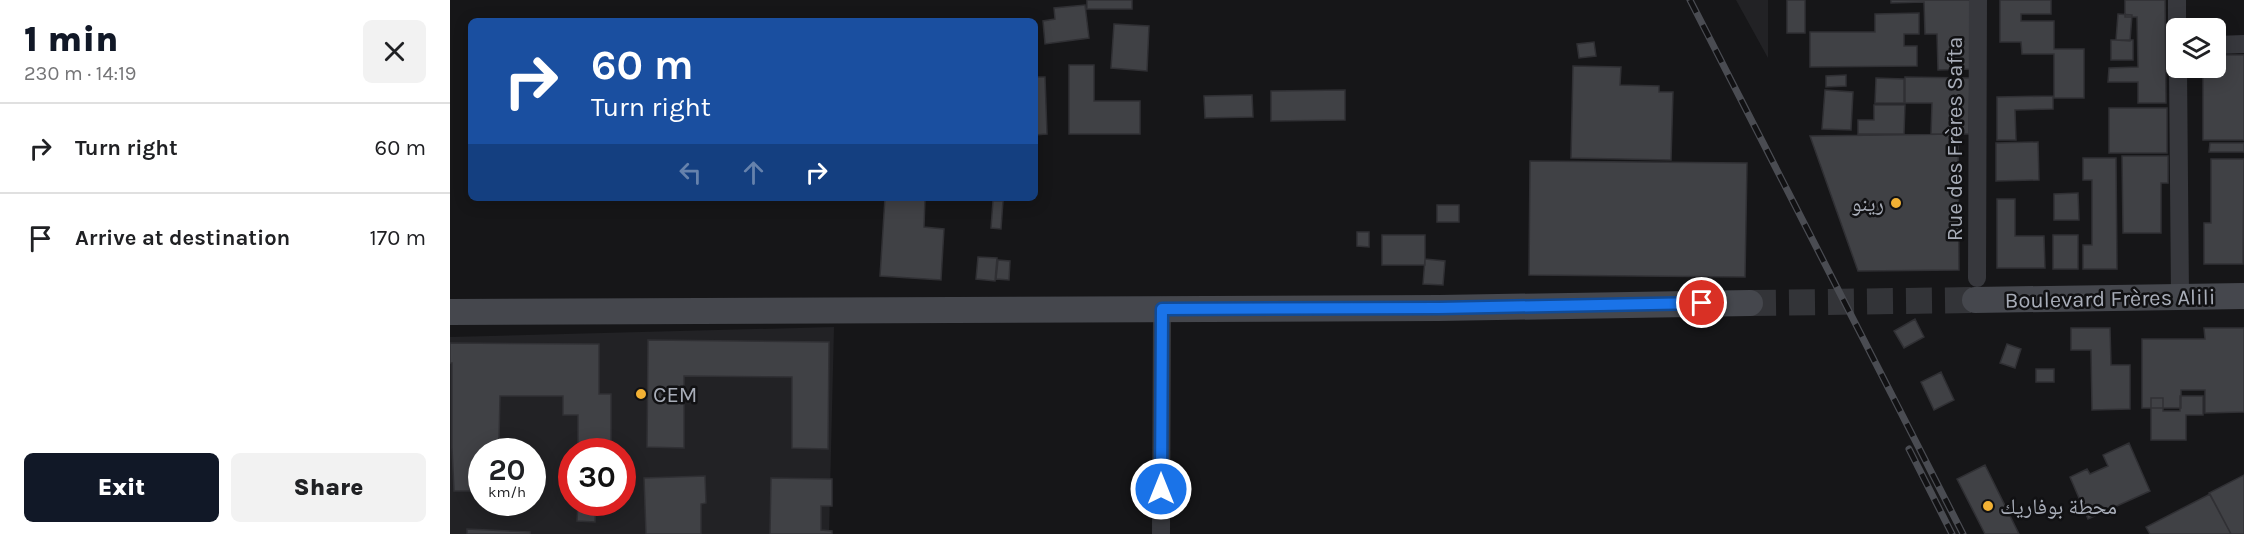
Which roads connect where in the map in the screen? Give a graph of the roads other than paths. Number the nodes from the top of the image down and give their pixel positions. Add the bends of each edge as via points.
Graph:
1 (1978, 0) edge
2 (2177, 0) edge
3 (2177, 18) edge
4 (2244, 44) edge
5 (2226, 45) edge
6 (2178, 78) edge
7 (1976, 289) joint
8 (2180, 297) junction
9 (2244, 297) edge
10 (1750, 303) tunnel mouth
11 (1162, 309) junction
12 (450, 312) edge
13 (1161, 534) edge

1 - 7 street, Rue des Frères Safta
2 - 3 street
4 - 5 street
6 - 8 street
7 - 8 main road, Boulevard Frères Alili
8 - 9 main road, Boulevard Frères Alili
10 - 11 main road
11 - 12 main road
11 - 13 street

